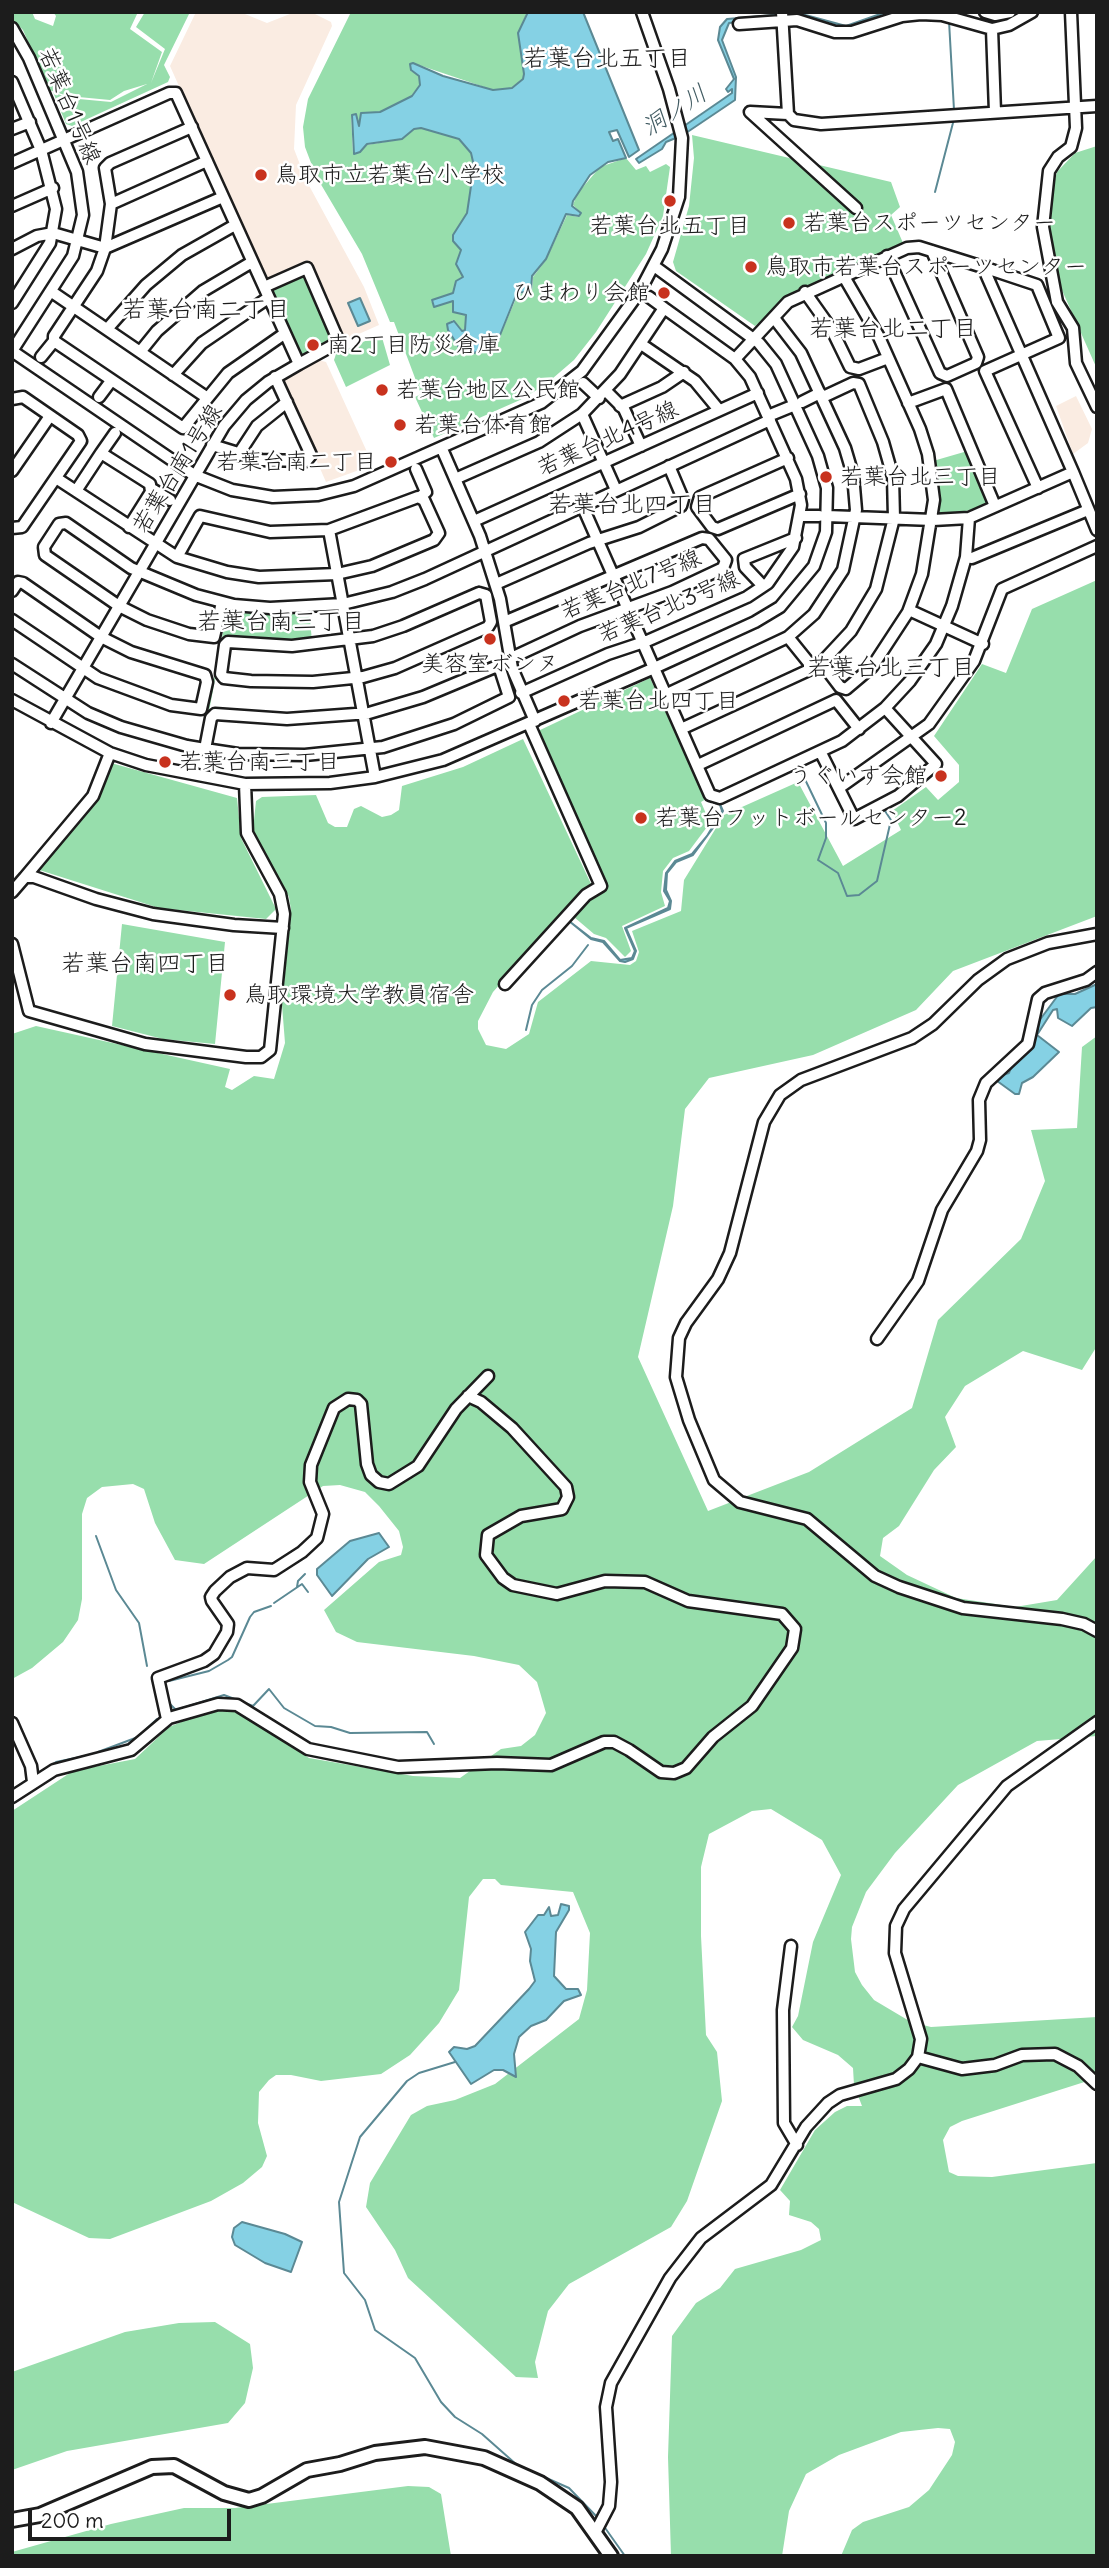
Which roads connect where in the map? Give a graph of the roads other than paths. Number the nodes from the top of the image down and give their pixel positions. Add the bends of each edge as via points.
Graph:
1 (642, 12) edge
2 (985, 12) edge
3 (1010, 12) edge
4 (1032, 12) edge
5 (1072, 12) edge
6 (782, 17) edge
7 (739, 24) dead end
8 (12, 28) edge
9 (992, 29) junction
10 (12, 82) edge
11 (1097, 106) edge
12 (1077, 107) junction
13 (995, 112) junction
14 (788, 114) junction
15 (30, 122) junction
16 (192, 127) junction
17 (12, 129) edge
18 (65, 139) junction
19 (41, 150) junction
20 (207, 161) junction
21 (12, 163) edge
22 (53, 188) junction
23 (223, 197) junction
24 (111, 204) junction
25 (12, 206) edge
26 (856, 208) dead end
27 (235, 225) junction
28 (52, 233) junction
29 (79, 240) junction
30 (105, 248) junction
31 (12, 249) edge
32 (932, 251) junction
33 (887, 256) junction
34 (251, 262) junction
35 (654, 266) junction
36 (983, 267) junction
37 (843, 275) junction
38 (264, 287) junction
39 (52, 292) junction
40 (805, 292) junction
41 (649, 297) dead end
42 (268, 298) junction
43 (12, 303) edge
44 (75, 307) junction
45 (664, 308) junction
46 (774, 317) junction
47 (108, 328) junction
48 (284, 334) junction
49 (755, 339) junction
50 (54, 341) junction
51 (641, 344) junction
52 (12, 351) edge
53 (140, 352) junction
54 (1021, 355) junction
55 (41, 357) dead end
56 (888, 358) junction
57 (735, 359) junction
58 (299, 363) junction
59 (684, 372) junction
60 (173, 375) junction
61 (275, 377) junction
62 (111, 381) junction
63 (583, 383) dead end
64 (758, 393) junction
65 (603, 395) junction
66 (821, 395) junction
67 (99, 397) dead end
68 (206, 397) junction
69 (12, 399) edge
70 (287, 402) junction
71 (802, 402) dead end
72 (908, 403) junction
73 (620, 406) junction
74 (790, 407) dead end
75 (1097, 407) edge
76 (719, 410) junction
77 (582, 414) junction
78 (50, 416) junction
79 (769, 418) junction
80 (115, 433) dead end
81 (212, 445) junction
82 (641, 446) junction
83 (442, 449) junction
84 (101, 453) junction
85 (238, 455) junction
86 (788, 458) junction
87 (604, 462) junction
88 (668, 466) junction
89 (416, 469) dead end
90 (12, 471) edge
91 (1073, 472) junction
92 (194, 475) junction
93 (56, 478) junction
94 (456, 479) junction
95 (1038, 488) junction
96 (152, 489) junction
97 (616, 490) junction
98 (76, 491) junction
99 (800, 494) junction
100 (420, 497) junction
101 (170, 500) dead end
102 (582, 505) junction
103 (995, 506) junction
104 (1088, 510) junction
105 (800, 516) junction
106 (823, 516) junction
107 (855, 517) junction
108 (894, 518) junction
109 (969, 518) junction
110 (933, 520) junction
111 (474, 522) junction
112 (129, 527) junction
113 (12, 528) edge
114 (329, 530) junction
115 (1097, 530) edge
116 (796, 538) junction
117 (598, 542) junction
118 (154, 543) junction
119 (1097, 546) edge
120 (484, 550) junction
121 (177, 557) junction
122 (966, 557) junction
123 (138, 571) junction
124 (337, 574) junction
125 (612, 576) junction
126 (496, 584) junction
127 (763, 586) junction
128 (12, 591) edge
129 (222, 602) junction
130 (343, 604) junction
131 (119, 606) junction
132 (626, 610) junction
133 (909, 610) junction
134 (12, 620) edge
135 (504, 622) junction
136 (943, 627) junction
137 (101, 637) junction
138 (788, 637) junction
139 (349, 641) junction
140 (641, 643) junction
141 (983, 644) junction
142 (509, 659) junction
143 (12, 664) edge
144 (83, 667) junction
145 (652, 669) junction
146 (356, 676) junction
147 (522, 693) junction
148 (665, 695) junction
149 (12, 700) edge
150 (66, 700) junction
151 (885, 708) junction
152 (363, 712) junction
153 (532, 722) junction
154 (51, 723) junction
155 (681, 729) junction
156 (859, 729) junction
157 (912, 737) junction
158 (205, 749) junction
159 (370, 749) junction
160 (110, 753) junction
161 (821, 753) junction
162 (698, 765) junction
163 (375, 777) junction
164 (245, 784) junction
165 (839, 788) junction
166 (25, 877) junction
167 (12, 892) edge
168 (283, 928) junction
169 (1097, 934) edge
170 (12, 944) edge
171 (1097, 972) edge
172 (505, 984) dead end
173 (877, 1339) dead end
174 (488, 1376) dead end
175 (468, 1396) junction
176 (1097, 1631) edge
177 (167, 1720) junction
178 (1097, 1722) edge
179 (12, 1723) edge
180 (33, 1782) junction
181 (12, 1797) edge
182 (791, 1946) dead end
183 (918, 2057) junction
184 (1097, 2084) edge
185 (797, 2145) junction
186 (12, 2520) edge
187 (596, 2531) junction
188 (611, 2556) edge

1 - 35 street via 682,138 679,197
2 - 3 street
4 - 9 street
5 - 12 street
6 - 7 street
6 - 9 street via 835,32 852,32 920,14 943,15
6 - 14 street
8 - 18 street, 若葉台1号線
9 - 13 street
10 - 15 street
11 - 12 street
12 - 13 street
12 - 75 street via 1071,147 1049,172 1043,227 1057,302 1073,328 1076,363
13 - 14 street via 821,124 794,120
14 - 26 street via 750,112
15 - 17 street
15 - 19 street
16 - 18 street via 176,93 169,93
16 - 20 street
16 - 24 street via 110,163 105,168
18 - 19 street
18 - 29 street, 若葉台1号線 via 82,196
19 - 21 street
19 - 22 street
20 - 23 street
20 - 24 street
22 - 25 street
22 - 28 street
23 - 27 street
23 - 30 street
24 - 30 street
27 - 34 street
27 - 47 street via 182,255 146,285
28 - 29 street
28 - 31 street
28 - 43 street via 41,261
29 - 30 street
29 - 39 street, 若葉台1号線
30 - 44 street
32 - 33 street via 912,247
32 - 33 street via 978,358 944,376
32 - 36 street
33 - 37 street
34 - 38 street
34 - 53 street via 202,291
35 - 49 street
35 - 83 street via 598,352 563,388 541,404
36 - 54 street
36 - 54 street via 1032,281 1057,332 1059,338
37 - 40 street
37 - 56 street
38 - 42 street
38 - 58 street, 若葉台南1号線 via 307,268 340,342
39 - 44 street
39 - 52 street, 若葉台1号線
40 - 46 street
40 - 56 street via 832,330 850,367 859,369
41 - 45 street, 若葉台北3号線
42 - 48 street
42 - 60 street via 202,343
44 - 47 street
44 - 50 street
45 - 51 street
45 - 57 street, 若葉台北3号線
46 - 49 street
46 - 66 street via 794,342
47 - 53 street
48 - 58 street
48 - 68 street via 242,362
49 - 57 street
49 - 106 street via 776,364 818,456 827,488
50 - 55 street
50 - 62 street
51 - 59 street
51 - 65 street
52 - 92 street
53 - 60 street
54 - 91 street
54 - 95 street via 985,371
56 - 72 street
57 - 64 street, 若葉台北3号線
58 - 61 street, 若葉台南1号線
59 - 73 street
59 - 76 street
60 - 68 street
61 - 70 street
61 - 81 street, 若葉台南1号線 via 235,411
62 - 67 street
62 - 68 street via 179,428 186,426
63 - 65 street
64 - 76 street, 若葉台北4号線
64 - 79 street, 若葉台北3号線
65 - 73 street
65 - 77 street
66 - 71 street
66 - 107 street via 853,475
66 - 108 street via 859,384 893,477
69 - 78 street via 22,396
70 - 85 street via 257,426
70 - 85 street via 311,454 306,461
72 - 103 street via 946,389
72 - 110 street via 928,454
73 - 82 street
74 - 79 street
76 - 82 street, 若葉台北4号線
77 - 87 street
77 - 94 street via 538,442
78 - 90 street
78 - 93 street via 81,439
79 - 86 street, 若葉台北3号線
79 - 88 street
80 - 84 street
81 - 85 street
81 - 92 street, 若葉台南1号線
82 - 87 street, 若葉台北4号線
83 - 92 street via 354,486 307,497 232,490
83 - 94 street
84 - 96 street
84 - 98 street
86 - 99 street, 若葉台北3号線
86 - 99 street via 700,497 697,507 718,529
87 - 97 street
87 - 111 street, 若葉台北4号線
88 - 97 street
88 - 117 street via 683,499 681,506
89 - 100 street via 426,492
91 - 95 street
91 - 104 street
92 - 118 street, 若葉台南1号線
93 - 98 street
93 - 113 street via 22,527
94 - 111 street
95 - 103 street
96 - 101 street
96 - 112 street
97 - 102 street
98 - 112 street
99 - 105 street, 若葉台北3号線
100 - 114 street
100 - 124 street via 438,537 372,566
102 - 117 street
102 - 120 street
103 - 109 street
104 - 115 street
104 - 122 street
105 - 106 street
105 - 116 street, 若葉台北3号線
106 - 107 street
106 - 145 street via 826,532 814,566 780,607
107 - 108 street
107 - 138 street via 843,570 830,594
108 - 110 street
108 - 133 street via 876,589 851,631 824,660 841,687 849,688 872,667
109 - 110 street
109 - 122 street
110 - 133 street
111 - 120 street
112 - 118 street
114 - 121 street via 270,531 200,516
114 - 124 street
116 - 127 street, 若葉台北3号線 via 784,564
116 - 127 street via 744,559 745,567
117 - 125 street
117 - 126 street
118 - 121 street
118 - 123 street, 若葉台南1号線
119 - 141 street via 1002,589
120 - 126 street
120 - 130 street via 392,592
121 - 124 street via 259,578
122 - 136 street
123 - 129 street
123 - 131 street, 若葉台南1号線
123 - 131 street via 66,523 59,524 44,547 45,555
124 - 130 street
125 - 132 street
125 - 132 street, 若葉台北7号線 via 704,537 726,560 723,568
125 - 135 street, 若葉台北7号線
126 - 135 street
127 - 140 street, 若葉台北3号線
128 - 137 street via 18,582 23,583
129 - 130 street via 270,608
129 - 131 street via 211,639 147,620
130 - 139 street
131 - 137 street, 若葉台南1号線
132 - 140 street
132 - 142 street, 若葉台北7号線
133 - 136 street
134 - 144 street
135 - 142 street
136 - 141 street
136 - 151 street via 917,672
137 - 144 street, 若葉台南1号線
137 - 144 street via 131,652 205,676 201,709 171,705 99,678
138 - 148 street
138 - 155 street via 809,663 809,670
139 - 146 street
139 - 146 street via 292,646 228,642 220,671 224,678 251,681 313,682
139 - 146 street via 404,626 479,593 486,595 491,622 487,628 405,665
140 - 145 street
140 - 147 street, 若葉台北3号線
141 - 157 street via 951,696
142 - 147 street
143 - 150 street
144 - 150 street, 若葉台南1号線
145 - 148 street
145 - 153 street
146 - 152 street
147 - 153 street
148 - 155 street
149 - 154 street
150 - 154 street, 若葉台南1号線
150 - 158 street via 121,727
151 - 156 street
151 - 157 street
152 - 158 street via 287,719 215,714
152 - 159 street
152 - 159 street via 416,700 495,667 500,669 509,694 508,700 454,724
153 - 163 street via 443,760
153 - 172 street via 601,886 586,895
154 - 160 street
155 - 162 street
156 - 161 street
156 - 162 street via 835,701
157 - 165 street
157 - 165 street via 936,765 898,796 856,820
158 - 159 street via 272,756
159 - 163 street
160 - 164 street via 185,774
160 - 166 street via 93,796
161 - 162 street via 720,798 710,796
161 - 165 street
163 - 164 street
164 - 168 street via 247,833 280,894
166 - 167 street
166 - 168 street via 153,914
168 - 170 street via 274,1040 270,1050 253,1057 145,1044 29,1011
169 - 176 street via 1048,943 1007,959 912,1038 801,1080 780,1095 764,1122 730,1253 679,1338 676,1377 714,1480 740,1502 807,1519 875,1576 899,1587 963,1608 1062,1619
171 - 173 street via 1038,999 1028,1045 986,1083 979,1100 977,1151 942,1210 918,1281
174 - 175 street
175 - 177 street via 418,1466 388,1484 379,1482 367,1464 361,1404 348,1399 334,1408 311,1465 310,1482 323,1514 317,1538 274,1570 247,1568 215,1591 212,1601 228,1625 227,1632 214,1654 158,1678
175 - 177 street via 512,1427 558,1476 568,1497 562,1509 521,1516 488,1535 486,1555 498,1574 513,1584 557,1594 606,1581 635,1580 688,1601 782,1614 795,1629 796,1638 752,1706 713,1737 686,1768 674,1773 662,1772 614,1742 596,1744 551,1765 497,1763 408,1769 308,1749 227,1703
177 - 180 street via 131,1750 74,1764
178 - 183 street via 1007,1786 904,1909 896,1926 895,1954 921,2039
179 - 180 street
180 - 181 street
182 - 185 street via 783,2010 783,2123
183 - 184 street via 962,2069 995,2065 1022,2055 1055,2054 1078,2066
183 - 185 street via 896,2079 840,2095 806,2127
185 - 187 street via 771,2185 701,2238 685,2256 611,2384 606,2407 609,2506
186 - 187 main road via 40,2515 152,2467 174,2466 224,2493 249,2500 307,2470 375,2453 425,2447 511,2468 564,2497
187 - 188 main road

